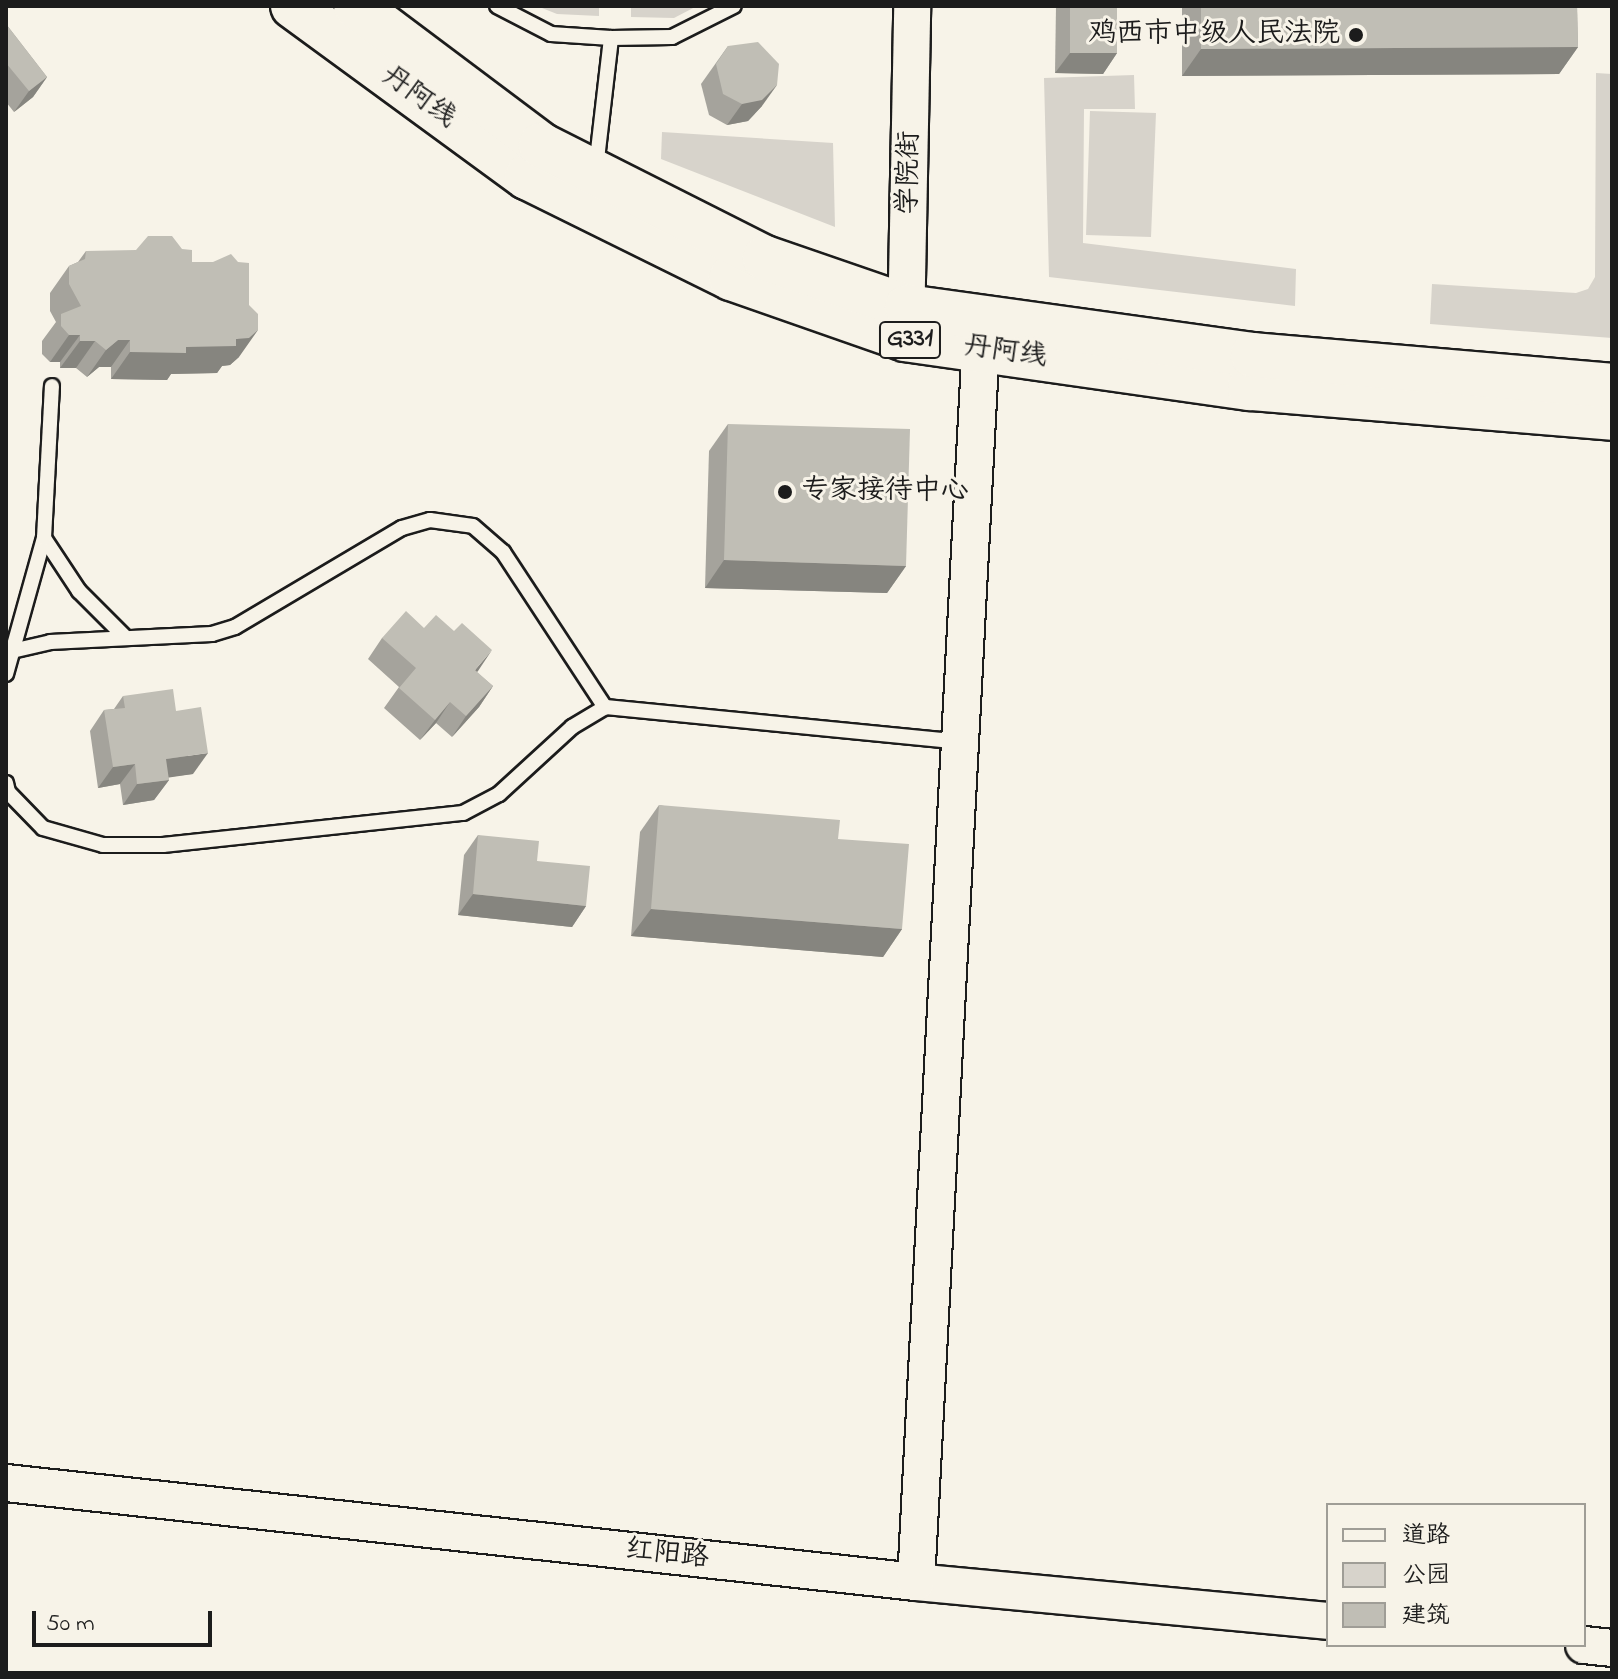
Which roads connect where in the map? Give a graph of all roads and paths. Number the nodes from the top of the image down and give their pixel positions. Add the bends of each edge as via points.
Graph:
1 (293, 6) edge
2 (356, 6) edge
3 (497, 6) edge
4 (734, 6) edge
5 (912, 6) edge
6 (611, 38) junction
7 (595, 172) junction
8 (906, 323) junction
9 (982, 335) junction
10 (52, 386) dead end
11 (1612, 386) edge
12 (1612, 418) edge
13 (44, 538) junction
14 (124, 636) junction
15 (12, 651) junction
16 (6, 674) edge
17 (605, 707) junction
18 (960, 742) junction
19 (6, 783) edge
20 (6, 1483) edge
21 (916, 1582) junction
22 (1326, 1621) edge
23 (1586, 1645) edge
24 (1612, 1648) edge

1 - 8 highway, 丹阿线 / G331 via 527,177 731,278
2 - 7 highway, 丹阿线 / G331 via 541,145
3 - 6 lane via 551,34
4 - 6 lane via 672,37
5 - 8 street, 学院街
6 - 7 lane
7 - 8 highway, 丹阿线 / G331
8 - 9 highway, 丹阿线 / G331
9 - 11 highway, 丹阿线 / G331
9 - 12 highway, 丹阿线 / G331 via 1250,388
9 - 18 street
10 - 13 lane
13 - 14 lane via 79,591
13 - 15 lane
14 - 15 lane
14 - 17 lane via 212,634 235,627 402,528 430,520 473,526 503,552
15 - 16 lane
17 - 18 lane
17 - 19 lane via 572,727 499,794 463,813 348,828 163,845 103,845 43,828 8,792
18 - 21 street
20 - 21 street, 红阳路
21 - 22 street, 红阳路
23 - 24 street

